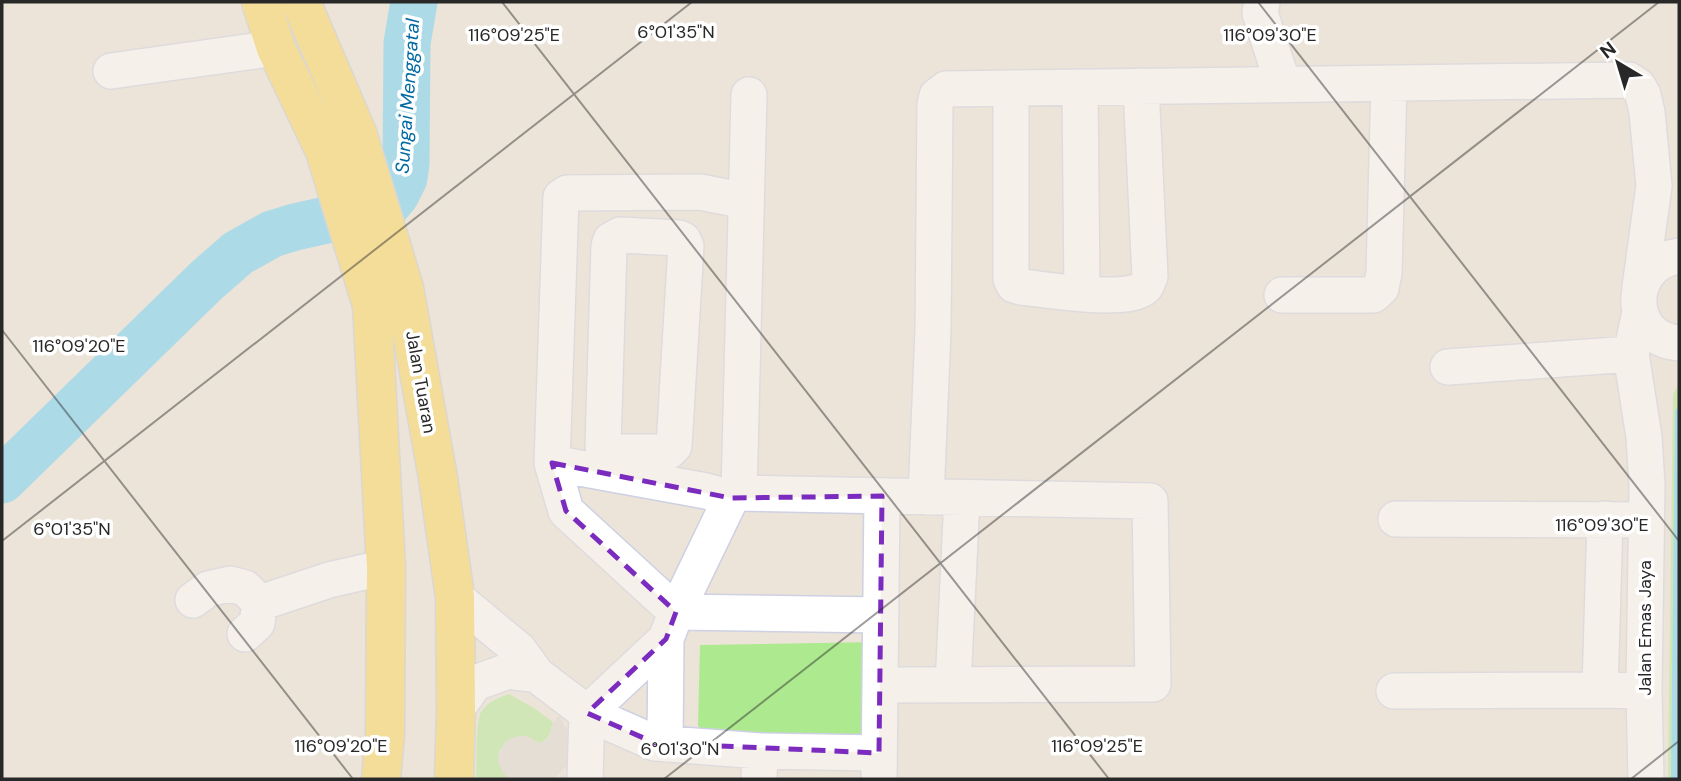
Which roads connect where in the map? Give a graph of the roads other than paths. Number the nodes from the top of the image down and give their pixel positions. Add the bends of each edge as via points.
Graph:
1 (261, 2) edge
2 (301, 2) edge
3 (1262, 2) edge
4 (276, 48) junction
5 (111, 71) dead end
6 (1389, 83) junction
7 (1283, 84) junction
8 (1140, 86) junction
9 (1080, 87) junction
10 (1011, 88) junction
11 (749, 95) dead end
12 (341, 142) junction
13 (607, 172) dead end
14 (747, 186) junction
15 (1654, 186) junction
16 (1679, 242) edge
17 (1679, 256) edge
18 (1082, 293) junction
19 (1282, 295) dead end
20 (388, 297) junction
21 (1640, 299) junction
22 (1677, 343) edge
23 (1631, 354) junction
24 (1448, 368) dead end
25 (1639, 394) junction
26 (552, 463) junction
27 (637, 465) junction
28 (735, 495) junction
29 (882, 496) junction
30 (926, 497) junction
31 (962, 498) junction
32 (1396, 519) dead end
33 (1605, 519) junction
34 (1646, 520) junction
35 (386, 567) junction
36 (455, 597) junction
37 (193, 600) dead end
38 (260, 603) junction
39 (881, 615) junction
40 (671, 626) junction
41 (245, 634) dead end
42 (537, 676) junction
43 (880, 685) junction
44 (953, 685) junction
45 (1600, 690) junction
46 (1394, 691) dead end
47 (1644, 691) junction
48 (456, 710) junction
49 (587, 713) junction
50 (665, 744) junction
51 (760, 765) edge
52 (879, 766) edge
53 (381, 779) edge
54 (432, 779) edge
55 (454, 779) edge
56 (586, 779) edge
57 (1646, 779) edge

1 - 4 main road, Jalan Tuaran
2 - 12 main road, Jalan Tuaran
3 - 7 street via 1259,13
4 - 5 street
4 - 12 main road, Jalan Tuaran
6 - 7 street
6 - 15 street via 1629,80 1643,95
6 - 19 street via 1381,288 1373,295
7 - 8 street
8 - 9 street
8 - 18 street via 1150,277 1136,292
9 - 10 street
9 - 18 street
10 - 18 street via 1011,279 1021,287
10 - 30 street via 950,88 937,96 935,104
11 - 14 street
12 - 20 main road, Jalan Tuaran
13 - 14 street
14 - 26 street via 700,192 567,193 561,197
14 - 28 street
15 - 16 street
15 - 21 street
17 - 21 street via 1653,266
20 - 35 main road, Jalan Tuaran
20 - 36 main road, Jalan Tuaran via 438,478
21 - 22 street via 1645,323 1653,333
21 - 23 street
22 - 25 street via 1645,370
23 - 24 street
23 - 25 street, Jalan Emas Jaya
25 - 34 street, Jalan Emas Jaya
26 - 27 street
26 - 40 street via 566,511
27 - 27 street via 603,446 609,246 620,235 679,238 685,246 674,446
27 - 28 street via 706,491
28 - 29 street
28 - 40 street
29 - 30 street
29 - 39 street
30 - 31 street
31 - 44 street
31 - 44 street via 1150,501 1153,684
32 - 33 street
33 - 34 street
33 - 45 street
34 - 47 street, Jalan Emas Jaya
35 - 38 street
35 - 53 main road, Jalan Tuaran
36 - 42 street via 519,650
36 - 48 main road, Jalan Tuaran
37 - 38 street via 208,589 230,584 245,589
38 - 41 street via 257,623
39 - 40 street
39 - 43 street
40 - 49 street
40 - 50 street
42 - 48 street via 508,671 475,683
42 - 49 street
43 - 44 street
43 - 52 street
45 - 46 street
45 - 47 street
47 - 57 street, Jalan Emas Jaya
48 - 54 main road
48 - 55 main road, Jalan Tuaran
49 - 50 street
49 - 56 street
50 - 51 street
51 - 52 street

